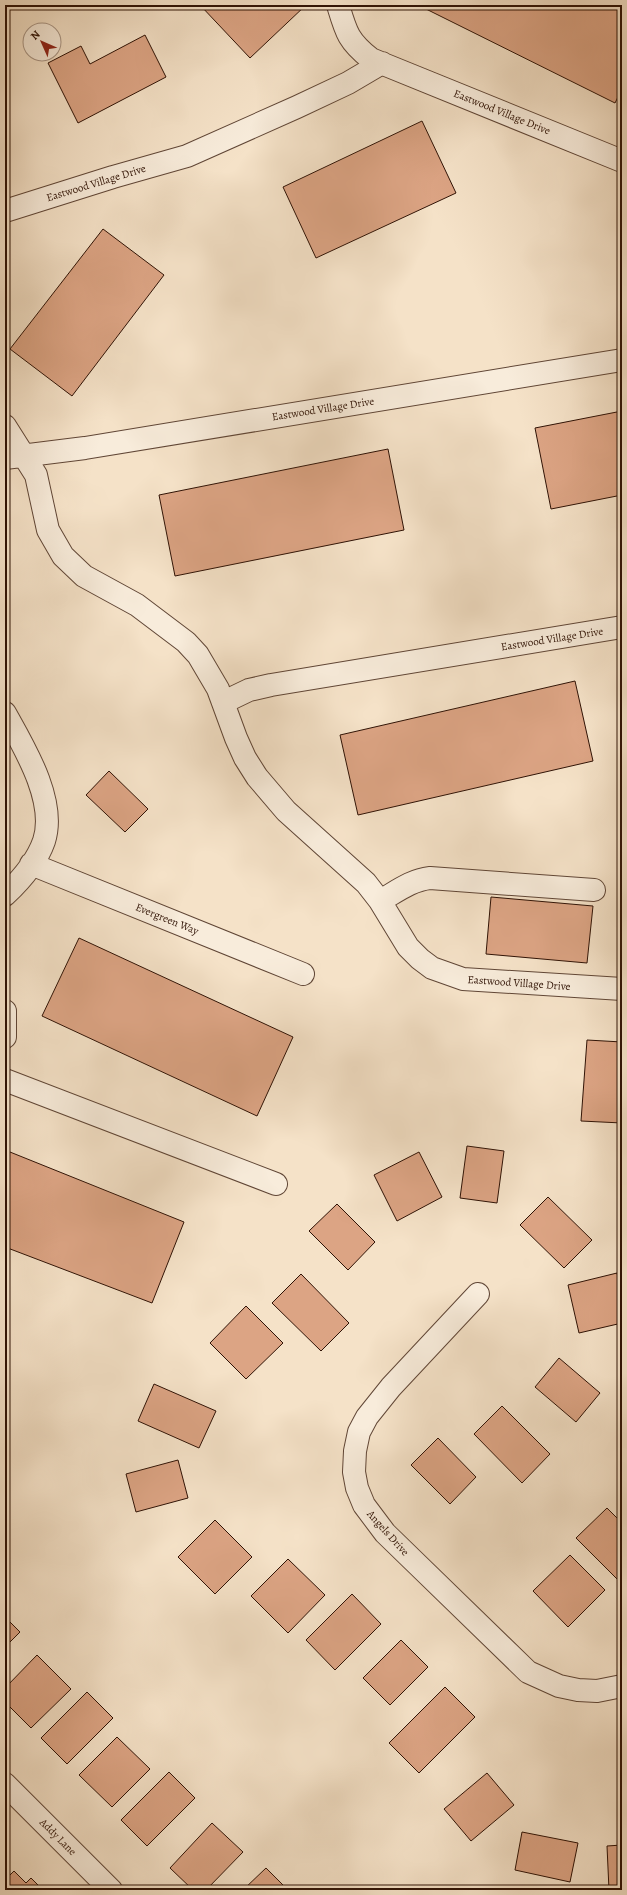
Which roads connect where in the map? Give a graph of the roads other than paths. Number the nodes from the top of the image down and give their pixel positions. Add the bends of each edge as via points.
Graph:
1 (338, 5) edge
2 (382, 63) junction
3 (622, 161) edge
4 (5, 211) edge
5 (622, 360) edge
6 (5, 426) edge
7 (15, 457) edge
8 (622, 627) edge
9 (224, 702) junction
10 (5, 713) edge
11 (31, 864) junction
12 (594, 890) dead end
13 (5, 895) edge
14 (380, 901) junction
15 (303, 974) dead end
16 (622, 989) edge
17 (5, 1011) edge
18 (5, 1037) edge
19 (5, 1080) edge
20 (276, 1184) dead end
21 (478, 1294) dead end
22 (622, 1686) edge
23 (5, 1784) edge
24 (111, 1890) edge

1 - 2 street, Eastwood Village Drive via 348,38 370,59
2 - 3 street, Eastwood Village Drive
2 - 4 street, Eastwood Village Drive via 348,83 187,156
5 - 7 street, Eastwood Village Drive via 101,446
6 - 7 street, Eastwood Village Drive
7 - 9 street, Eastwood Village Drive via 36,475 48,530 63,556 84,576 137,604 186,642 198,655
8 - 9 street, Eastwood Village Drive via 271,685 249,690
9 - 14 street, Eastwood Village Drive via 245,758 265,787 286,811 351,868
10 - 11 street via 28,758 44,798 44,841
11 - 13 street
11 - 15 street, Evergreen Way
12 - 14 street via 430,878 411,883
14 - 16 street, Eastwood Village Drive via 408,947 432,968 447,975 464,979
17 - 18 street
19 - 20 street
21 - 22 street, Angels Drive via 391,1387 367,1417 359,1432 354,1451 357,1488 364,1505 385,1533 528,1672 559,1686 578,1690 597,1691
23 - 24 street, Addy Lane

